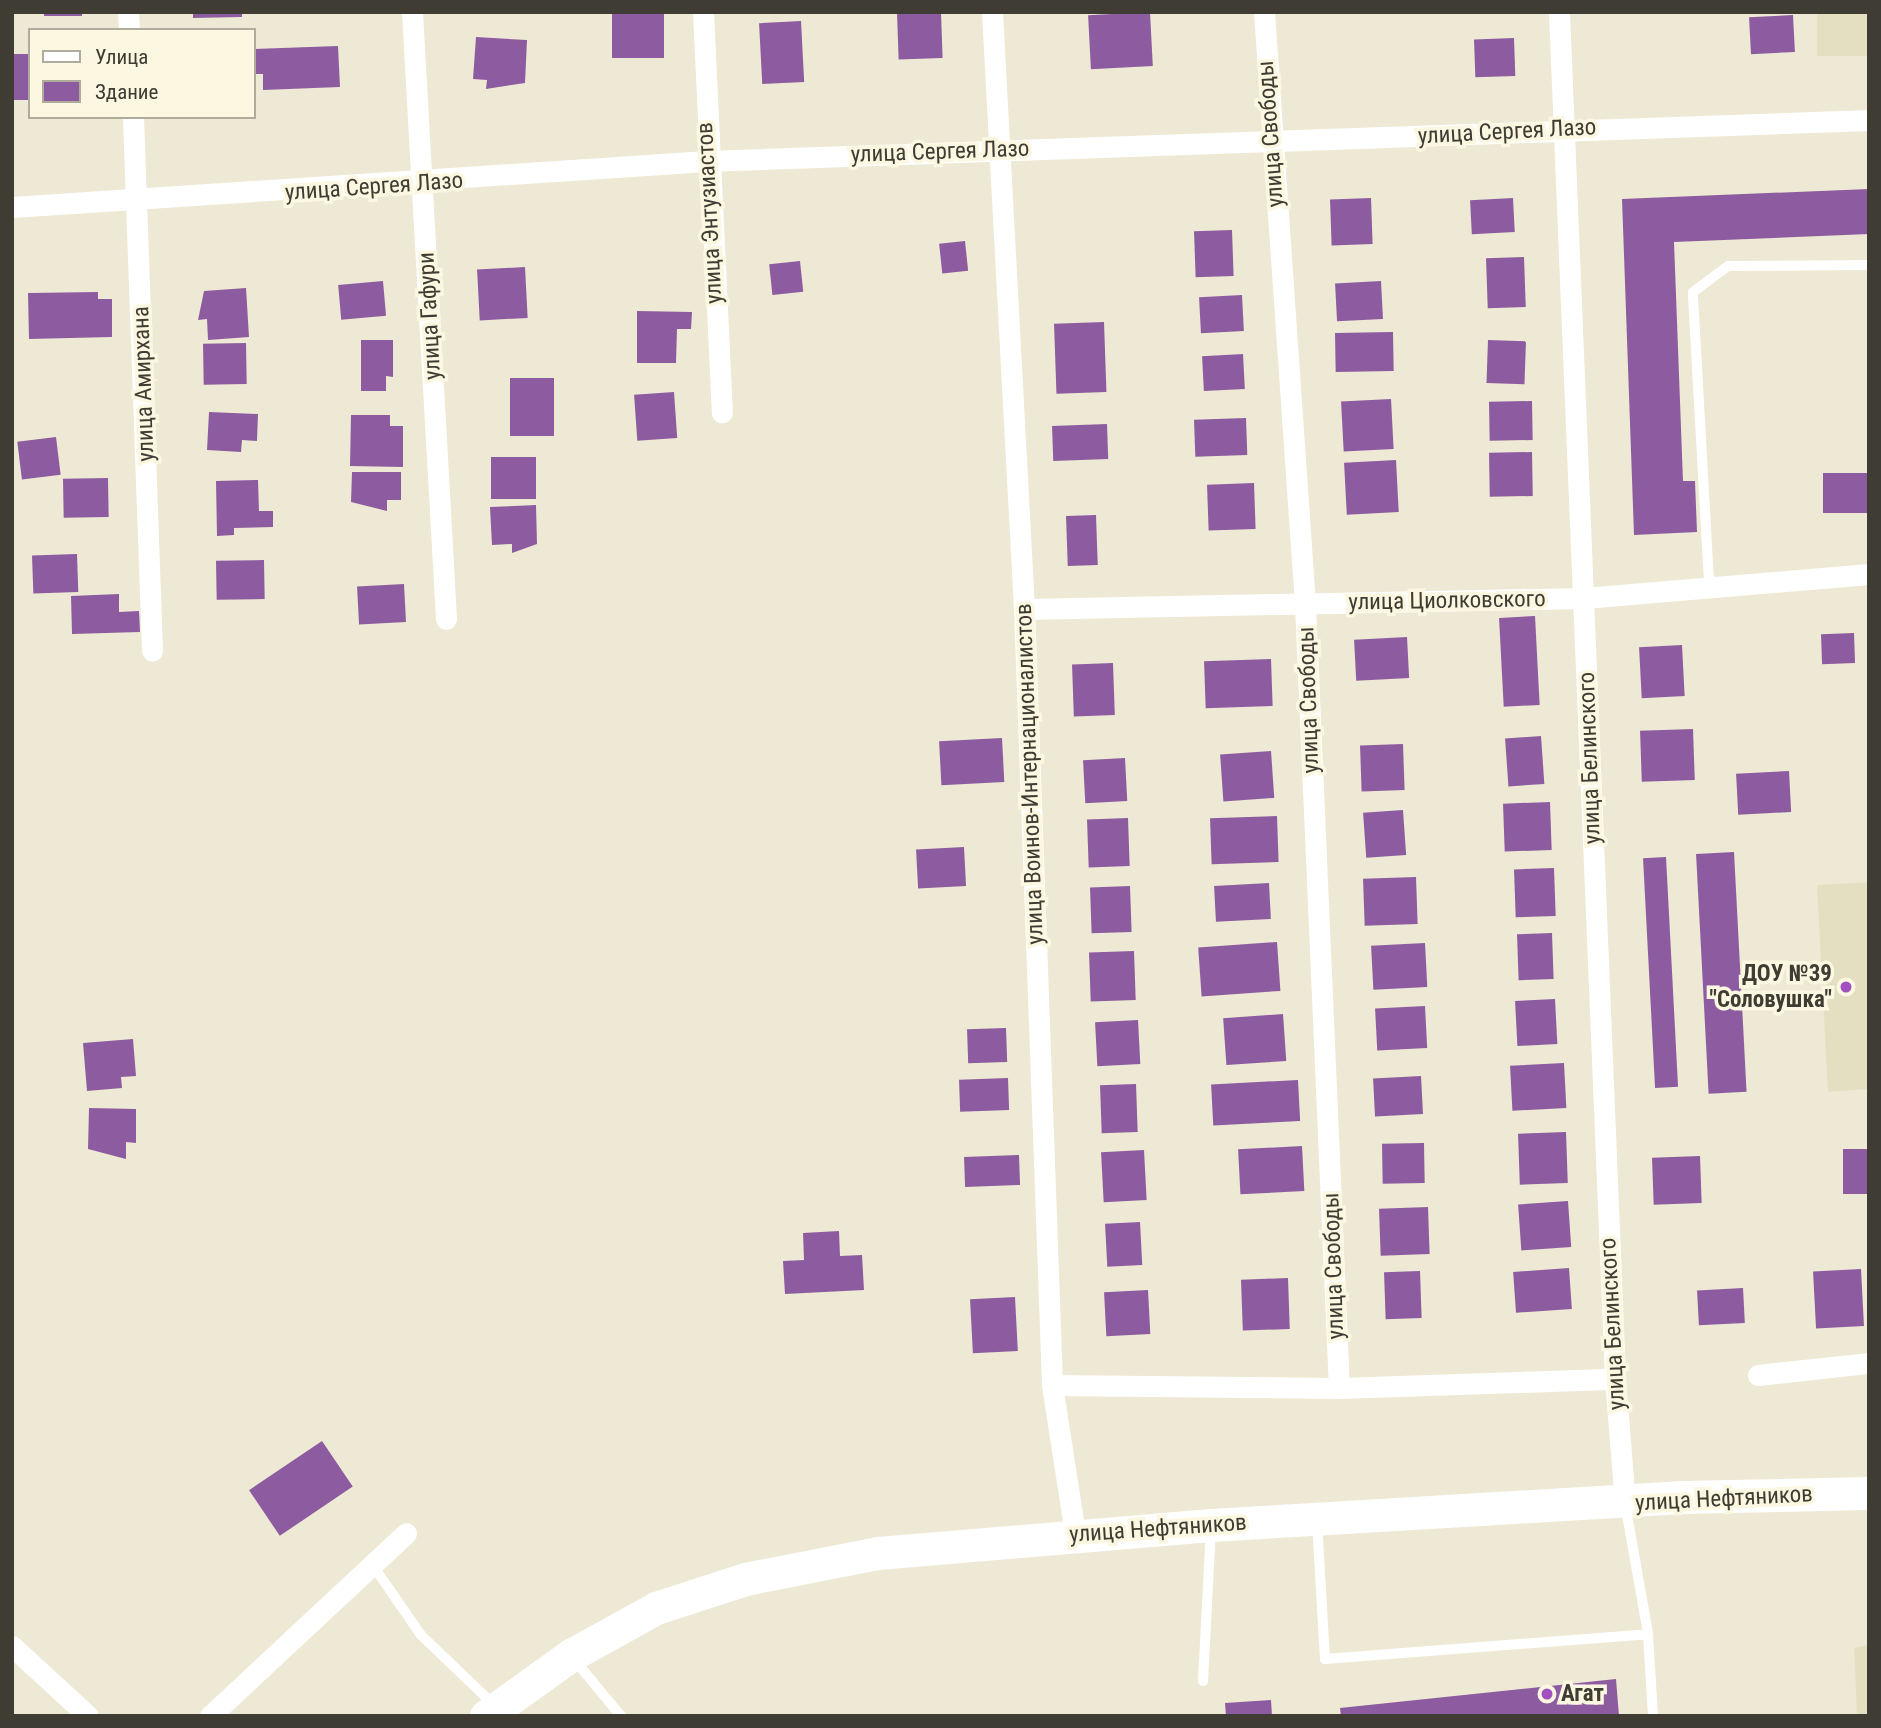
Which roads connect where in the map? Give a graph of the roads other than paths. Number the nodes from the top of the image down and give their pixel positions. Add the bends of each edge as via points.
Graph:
1 (412, 12) edge
2 (702, 12) edge
3 (992, 12) edge
4 (1264, 12) edge
5 (1559, 12) edge
6 (133, 119) edge
7 (1869, 120) edge
8 (1565, 129) junction
9 (1271, 144) junction
10 (998, 150) junction
11 (706, 161) junction
12 (423, 184) junction
13 (138, 203) junction
14 (12, 207) edge
15 (1869, 265) edge
16 (722, 413) dead end
17 (1869, 574) edge
18 (1709, 582) junction
19 (1584, 598) junction
20 (1305, 604) junction
21 (1024, 609) junction
22 (446, 619) dead end
23 (152, 651) dead end
24 (1869, 1363) edge
25 (1758, 1376) dead end
26 (1615, 1379) junction
27 (1052, 1385) junction
28 (1339, 1388) junction
29 (1869, 1493) edge
30 (1625, 1503) junction
31 (1317, 1518) junction
32 (1211, 1525) junction
33 (407, 1533) dead end
34 (1075, 1534) junction
35 (372, 1564) junction
36 (1648, 1634) junction
37 (12, 1646) edge
38 (571, 1655) junction
39 (1203, 1681) dead end
40 (491, 1711) edge
41 (88, 1716) edge
42 (210, 1716) edge
43 (621, 1716) edge
44 (1653, 1716) edge

1 - 12 street, улица Гафури
2 - 11 street, улица Энтузиастов
3 - 10 street, улица Воинов-Интернационалистов
4 - 9 street, улица Свободы
5 - 8 street, улица Белинского
6 - 13 street, улица Амирхана
7 - 8 street, улица Сергея Лазо
8 - 9 street, улица Сергея Лазо
8 - 19 street, улица Белинского
9 - 10 street, улица Сергея Лазо
9 - 20 street, улица Свободы
10 - 11 street, улица Сергея Лазо
10 - 21 street, улица Воинов-Интернационалистов
11 - 12 street, улица Сергея Лазо
11 - 16 street, улица Энтузиастов
12 - 13 street, улица Сергея Лазо
12 - 22 street, улица Гафури
13 - 14 street, улица Сергея Лазо
13 - 23 street, улица Амирхана
15 - 18 lane via 1728,266 1693,292
17 - 18 street, улица Циолковского
18 - 19 street, улица Циолковского
19 - 20 street, улица Циолковского
19 - 26 street, улица Белинского
20 - 21 street, улица Циолковского
20 - 28 street, улица Свободы
21 - 27 street, улица Воинов-Интернационалистов
24 - 25 street
26 - 28 street
26 - 30 street, улица Белинского
27 - 28 street
27 - 34 street, улица Воинов-Интернационалистов
29 - 30 main road, улица Нефтяников
30 - 31 main road, улица Нефтяников
30 - 36 lane
31 - 32 main road, улица Нефтяников
31 - 36 lane via 1325,1660
32 - 34 main road, улица Нефтяников
32 - 39 lane
33 - 35 street
34 - 38 main road, улица Нефтяников via 878,1553 745,1579 656,1608
35 - 40 lane via 421,1634
35 - 42 street
36 - 44 lane
37 - 41 street
38 - 40 main road, улица Нефтяников
38 - 43 lane

